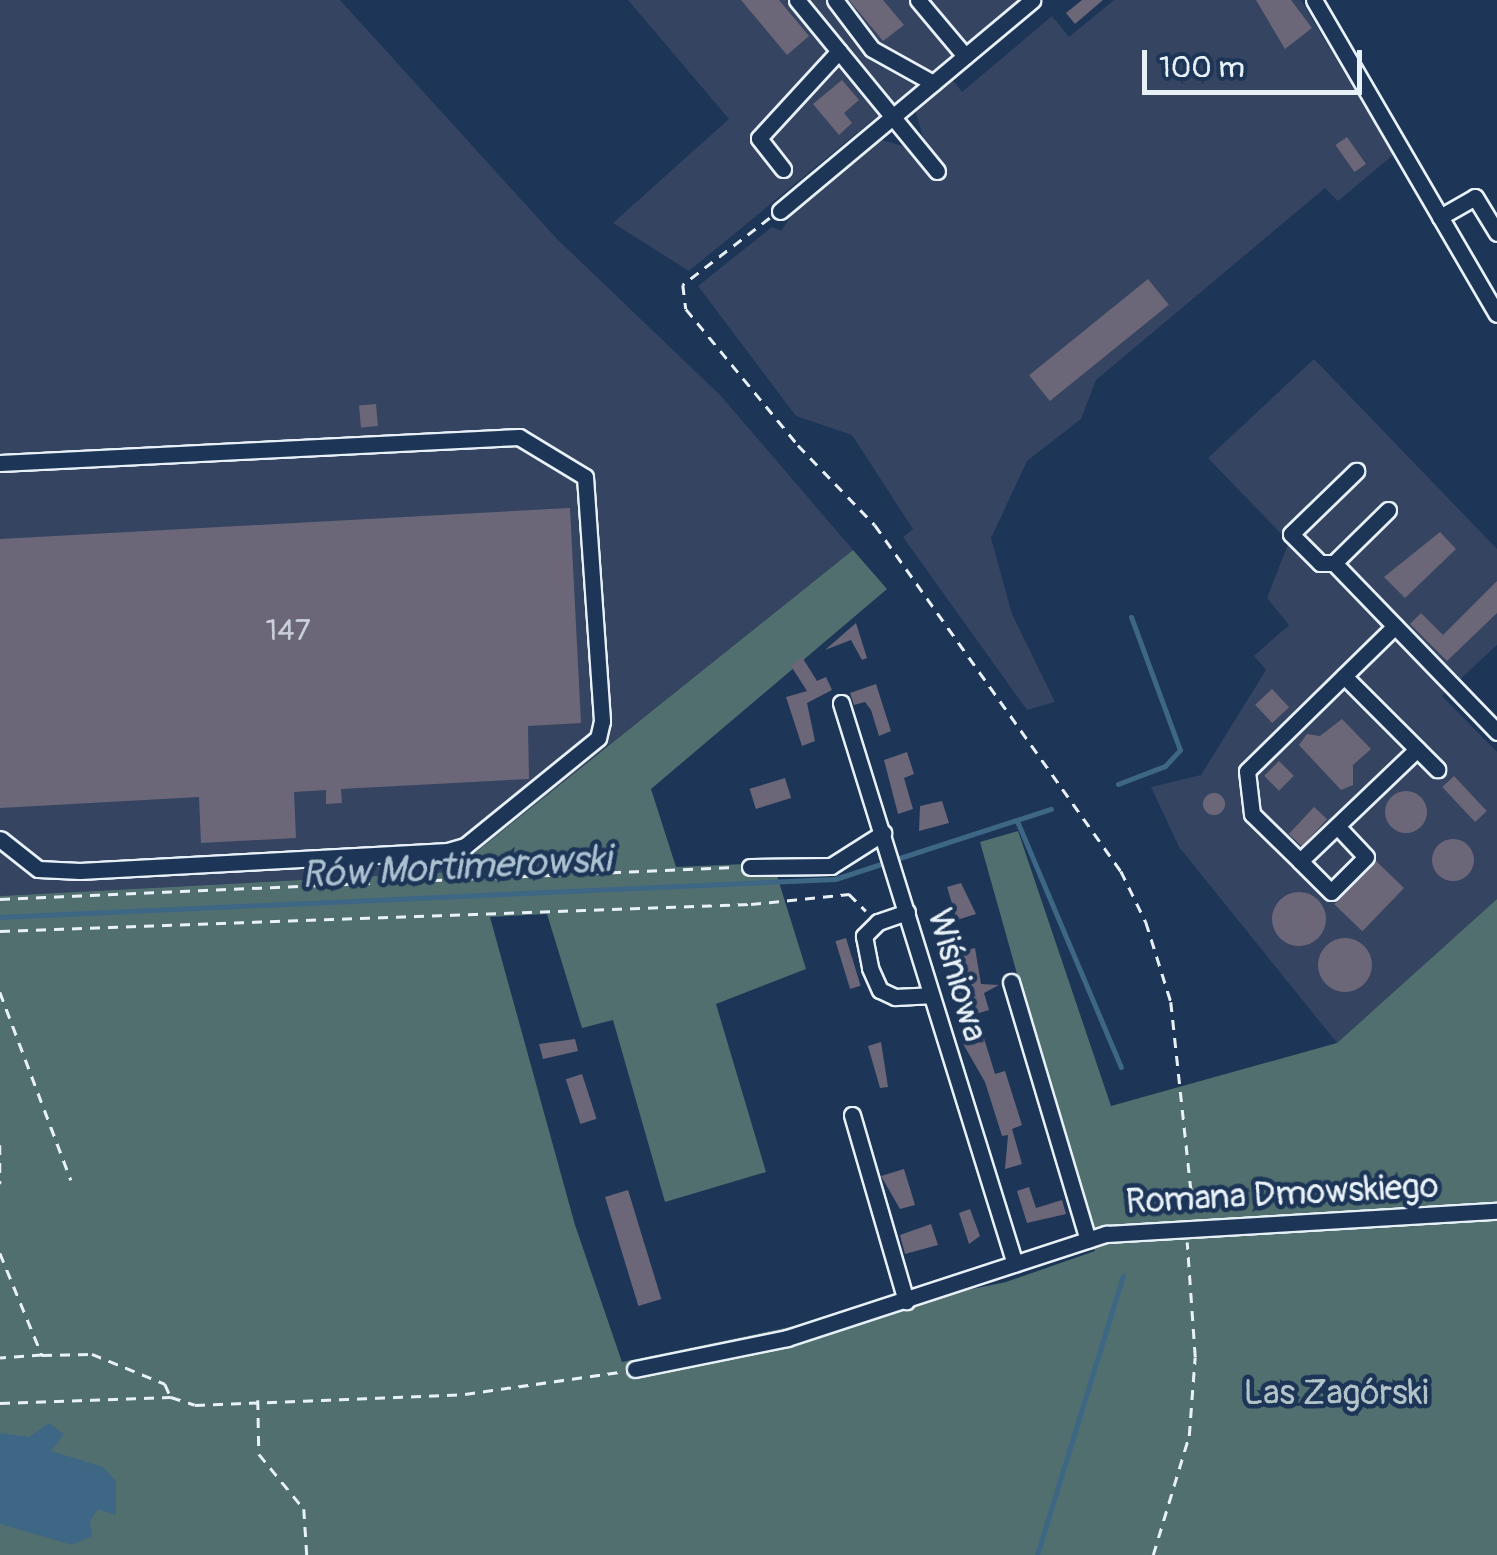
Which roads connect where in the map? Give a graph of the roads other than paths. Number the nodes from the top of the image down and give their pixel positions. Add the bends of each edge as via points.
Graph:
1 (797, 0) edge
2 (835, 0) edge
3 (918, 0) edge
4 (1032, 0) edge
5 (1314, 0) edge
6 (839, 51) junction
7 (965, 56) junction
8 (933, 84) junction
9 (891, 117) junction
10 (783, 170) dead end
11 (937, 171) dead end
12 (780, 211) road end
13 (1440, 217) junction
14 (1497, 234) edge
15 (1490, 284) edge
16 (1497, 314) edge
17 (0, 462) edge
18 (1356, 471) dead end
19 (1388, 510) dead end
20 (1334, 563) junction
21 (1395, 626) junction
22 (1344, 676) junction
23 (841, 703) dead end
24 (1497, 732) edge
25 (1417, 749) junction
26 (1438, 769) dead end
27 (1337, 826) junction
28 (0, 838) edge
29 (885, 841) junction
30 (1300, 861) junction
31 (750, 867) road end
32 (907, 912) junction
33 (1012, 982) dead end
34 (930, 995) junction
35 (852, 1115) dead end
36 (1497, 1211) edge
37 (1088, 1240) junction
38 (1014, 1264) junction
39 (906, 1301) junction
40 (636, 1370) road end

1 - 6 street
2 - 8 street via 872,49
3 - 7 street
4 - 7 street
5 - 13 street
6 - 9 street
6 - 10 street via 759,138
7 - 8 street
8 - 9 street
9 - 11 street
9 - 12 street
13 - 14 street via 1475,197
13 - 15 street
15 - 16 street
17 - 28 street via 519,437 584,476 602,720 598,738 562,769 465,846 448,850 80,871 38,869
18 - 20 street via 1292,534 1320,563
19 - 20 street
20 - 21 street
21 - 22 street
21 - 24 street
22 - 25 street
22 - 30 street via 1244,781 1252,814
23 - 29 street, Wiśniowa
25 - 26 street
25 - 27 street
27 - 30 street
27 - 30 street via 1366,856 1331,892
29 - 31 street via 831,866
29 - 32 street, Wiśniowa
32 - 34 street, Wiśniowa
32 - 34 street via 878,922 864,936 880,990 895,997
33 - 37 street
34 - 38 street, Wiśniowa
35 - 39 street
36 - 37 street, Romana Dmowskiego via 1207,1224
37 - 38 street, Romana Dmowskiego
38 - 39 street, Romana Dmowskiego
39 - 40 street, Romana Dmowskiego via 788,1338

